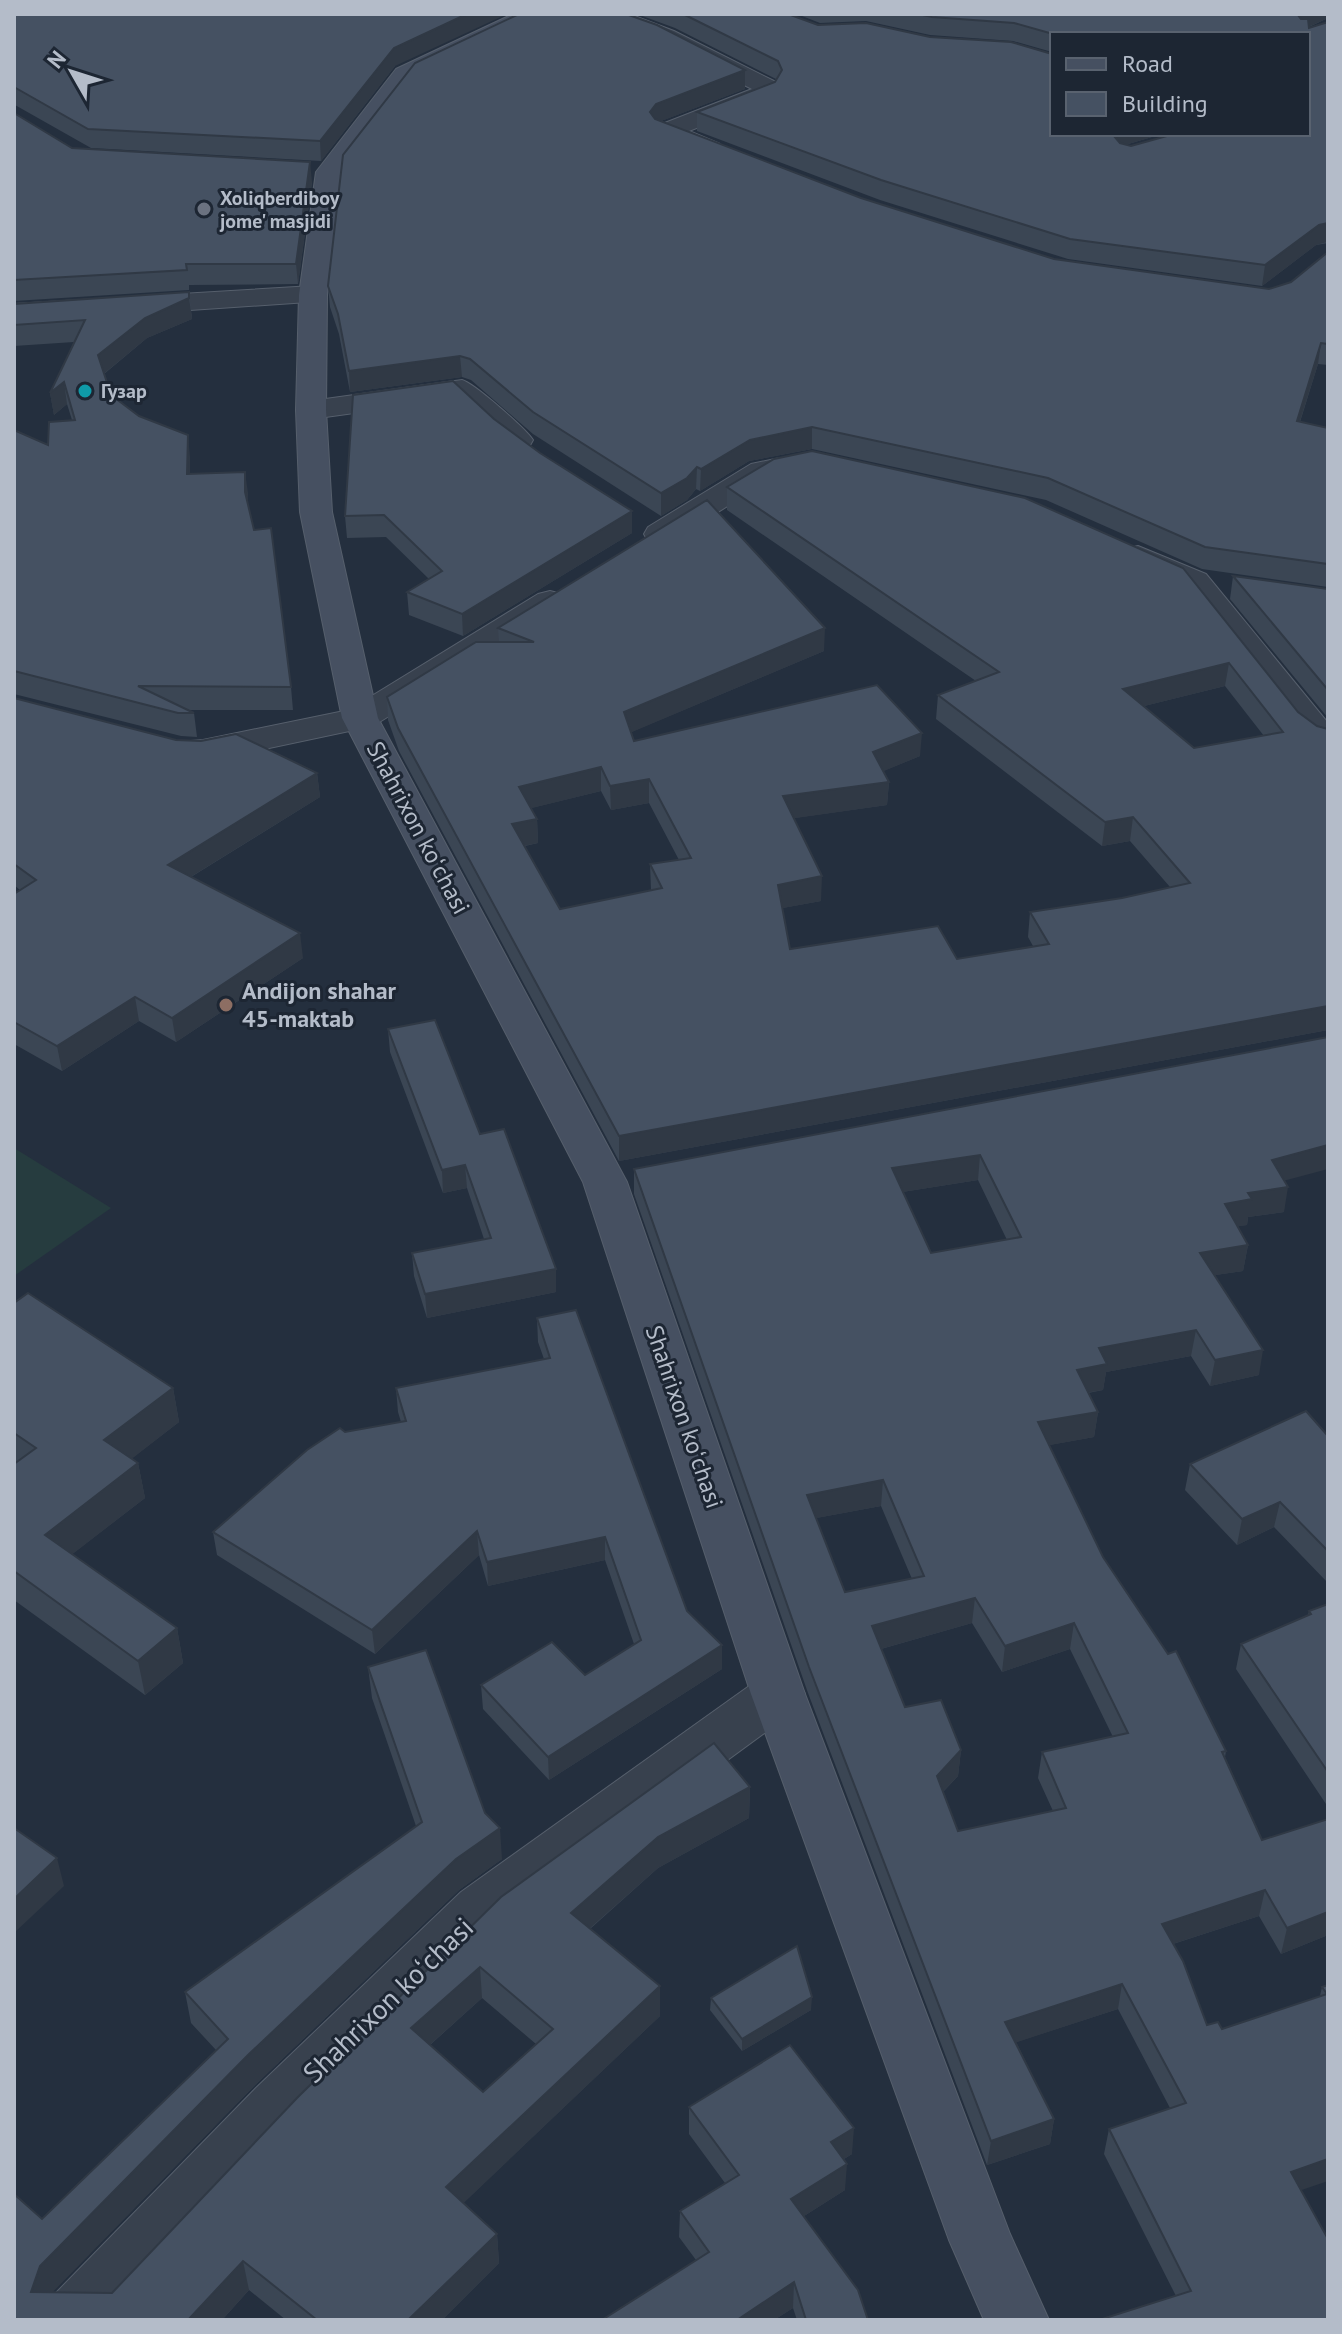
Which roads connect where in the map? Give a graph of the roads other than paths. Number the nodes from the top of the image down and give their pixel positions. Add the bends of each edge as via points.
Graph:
1 (532, 14) edge
2 (608, 14) edge
3 (732, 157) edge
4 (313, 295) junction
5 (14, 313) edge
6 (311, 410) junction
7 (538, 454) edge
8 (811, 461) edge
9 (644, 534) edge
10 (1107, 542) edge
11 (582, 581) edge
12 (1194, 581) junction
13 (1239, 587) edge
14 (360, 718) junction
15 (1328, 739) edge
16 (165, 746) edge
17 (651, 1174) edge
18 (605, 1182) junction
19 (778, 1694) junction
20 (74, 2320) edge
21 (1017, 2320) edge

1 - 4 street, Shahrixon koʻchasi via 405,74 314,171
2 - 3 street via 666,36 767,87 764,93 666,131
4 - 5 street
4 - 6 street, Shahrixon koʻchasi
6 - 7 street via 462,389 500,427
6 - 14 street, Shahrixon koʻchasi via 316,512
8 - 9 street via 762,471
10 - 12 street
11 - 14 street
12 - 13 street
12 - 15 street via 1309,726
14 - 16 street via 203,751
14 - 18 street, Shahrixon koʻchasi
17 - 18 street
18 - 19 street, Shahrixon koʻchasi
19 - 20 street, Shahrixon koʻchasi via 481,1909 278,2107
19 - 21 street, Shahrixon koʻchasi via 976,2226

